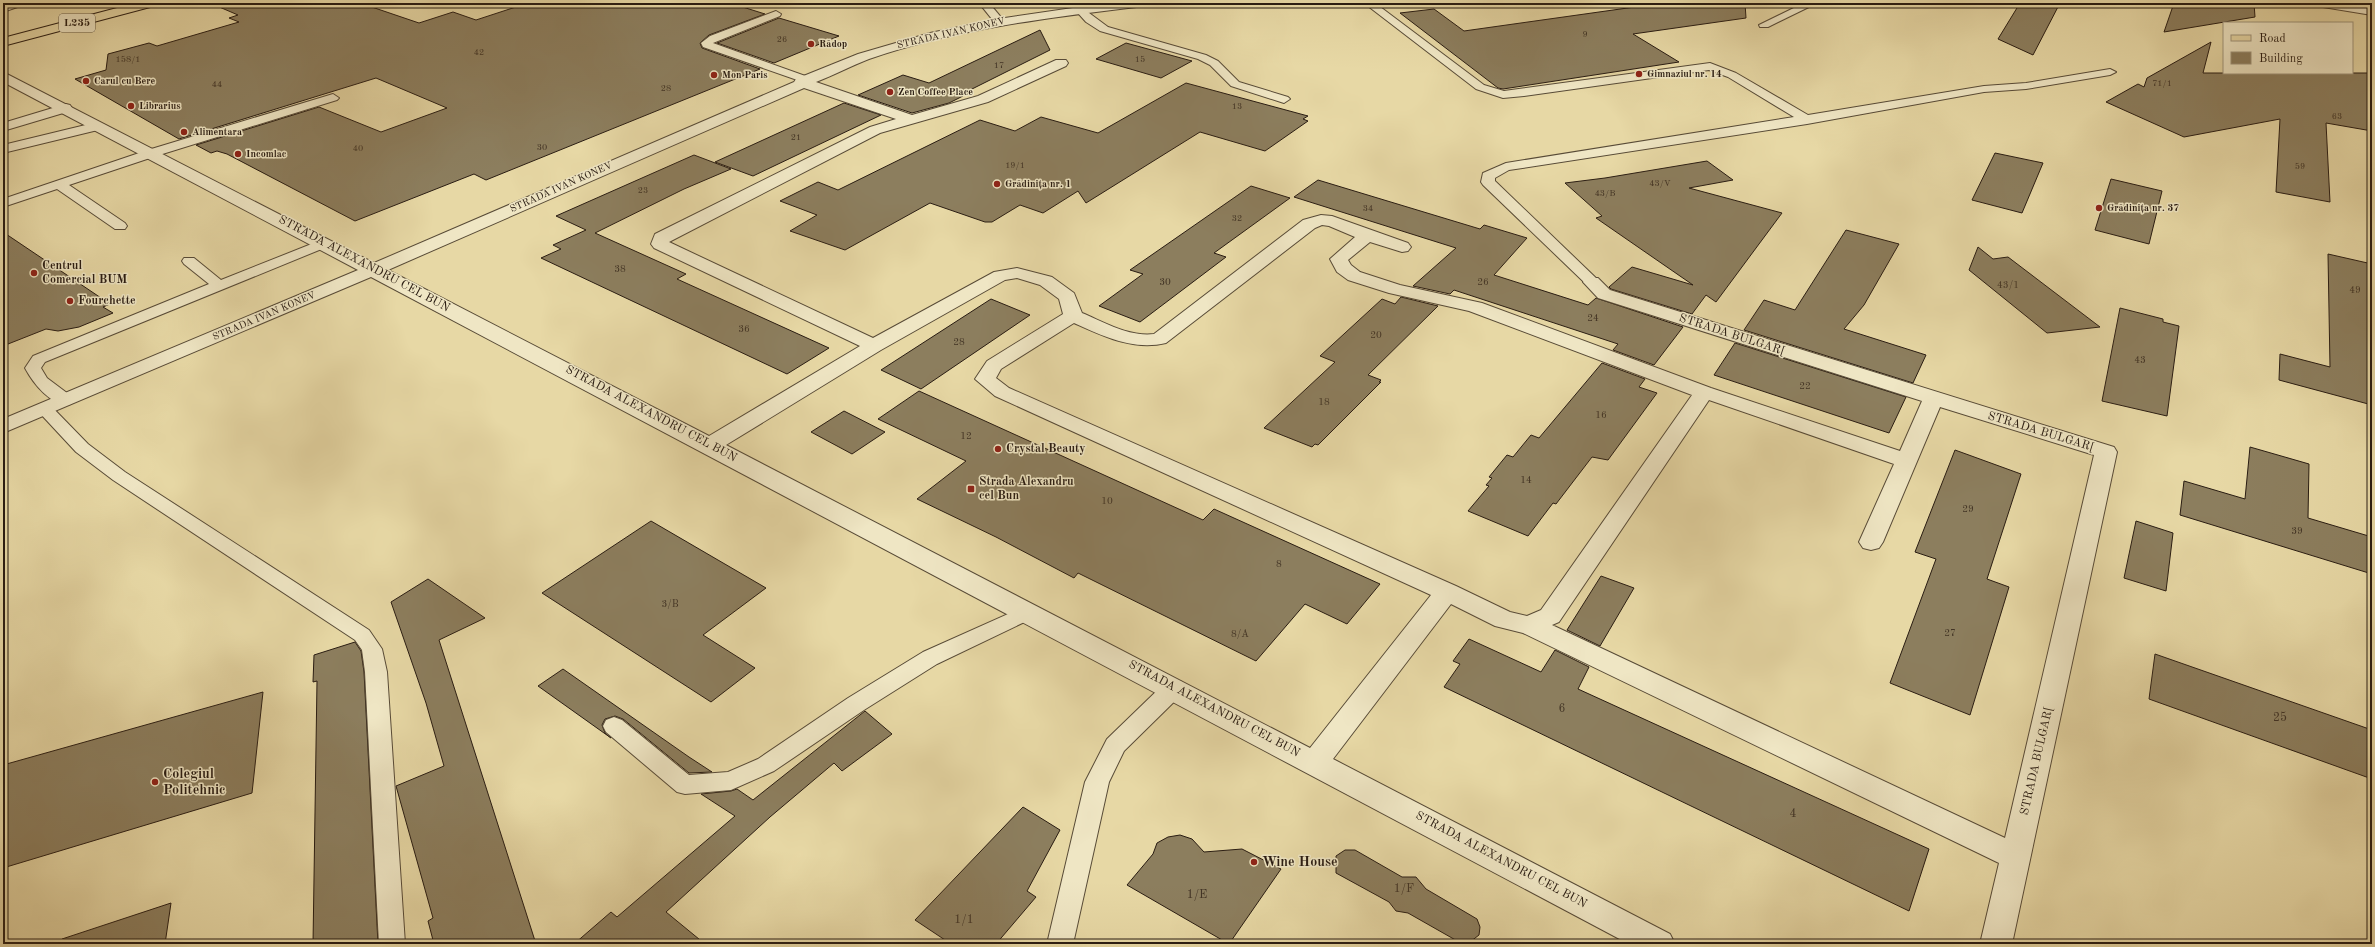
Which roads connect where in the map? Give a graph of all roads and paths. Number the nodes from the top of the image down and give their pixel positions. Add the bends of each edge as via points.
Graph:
1 (24, 3) edge
2 (150, 3) edge
3 (984, 3) edge
4 (1136, 3) edge
5 (1370, 3) edge
6 (1812, 3) edge
7 (2323, 3) edge
8 (3, 9) edge
9 (1081, 10) junction
10 (2372, 11) edge
11 (776, 14) dead end
12 (1000, 22) junction
13 (1764, 25) dead end
14 (3, 42) edge
15 (1061, 63) dead end
16 (2110, 72) dead end
17 (3, 76) edge
18 (804, 81) junction
19 (333, 98) dead end
20 (1284, 99) dead end
21 (66, 108) junction
22 (910, 119) junction
23 (1807, 120) junction
24 (98, 126) junction
25 (3, 127) edge
26 (3, 149) edge
27 (152, 153) junction
28 (58, 184) junction
29 (3, 202) edge
30 (120, 226) dead end
31 (1367, 236) junction
32 (324, 243) junction
33 (1402, 246) dead end
34 (189, 261) dead end
35 (375, 269) junction
36 (1592, 282) joint
37 (219, 285) junction
38 (1073, 316) junction
39 (874, 346) junction
40 (1704, 392) junction
41 (1933, 399) junction
42 (65, 400) junction
43 (44, 409) junction
44 (3, 426) edge
45 (710, 445) junction
46 (1905, 460) junction
47 (1871, 542) dead end
48 (1447, 592) junction
49 (1028, 612) junction
50 (1529, 625) junction
51 (1174, 688) junction
52 (614, 726) dead end
53 (1315, 762) junction
54 (2016, 857) junction
55 (392, 944) edge
56 (1060, 944) edge
57 (1659, 944) edge
58 (1996, 944) edge

1 - 8 lane
2 - 14 main road, L235
3 - 12 lane
4 - 9 street, STRADA IVAN KONEV
5 - 23 lane via 1480,87 1494,93 1524,93 1710,66 1726,71
6 - 13 lane
7 - 10 street
9 - 12 street, STRADA IVAN KONEV
9 - 20 lane via 1104,29 1202,57 1214,63 1235,84
11 - 18 lane via 706,43
12 - 18 street, STRADA IVAN KONEV via 901,43
15 - 22 street via 983,99
16 - 23 lane via 2037,84 1984,89
17 - 21 street, STRADA ALEXANDRU CEL BUN
18 - 22 street
18 - 35 street, STRADA IVAN KONEV
19 - 27 lane
21 - 24 street, STRADA ALEXANDRU CEL BUN
21 - 25 lane
22 - 39 street via 875,130 691,222 661,238 660,244
23 - 36 lane via 1506,167 1488,176 1488,182
24 - 26 lane
24 - 27 street, STRADA ALEXANDRU CEL BUN
27 - 28 lane
27 - 32 street, STRADA ALEXANDRU CEL BUN
28 - 29 lane
28 - 30 lane
31 - 33 street
31 - 38 street via 1332,222 1321,220 1310,224 1159,339 1146,342 1132,339
31 - 40 street via 1339,259 1342,268 1354,276 1396,289 1475,307
32 - 35 street, STRADA ALEXANDRU CEL BUN
32 - 37 lane
34 - 37 lane
35 - 42 street, STRADA IVAN KONEV
35 - 45 street, STRADA ALEXANDRU CEL BUN
36 - 41 street, STRADA BULGAR[ via 1604,294
37 - 42 lane via 39,359 33,368 35,375
38 - 39 street via 1068,297 1060,290 1036,278 1008,274 991,279
38 - 48 street via 994,365 985,379 1002,392
39 - 45 street
40 - 46 street
40 - 50 street via 1550,616
41 - 46 street
41 - 54 street, STRADA BULGAR[ via 2106,452
42 - 43 street, STRADA IVAN KONEV
43 - 44 street, STRADA IVAN KONEV
43 - 55 lane via 82,448 119,476 362,635 372,650 376,672
45 - 49 street, STRADA ALEXANDRU CEL BUN
46 - 47 street
48 - 50 street via 1504,620
48 - 53 street
49 - 51 street, STRADA ALEXANDRU CEL BUN
49 - 52 lane via 930,658 766,765 731,781 685,785
50 - 54 street
51 - 53 street, STRADA ALEXANDRU CEL BUN
51 - 56 lane via 1115,745 1097,782
53 - 57 street, STRADA ALEXANDRU CEL BUN
54 - 58 street, STRADA BULGAR[

